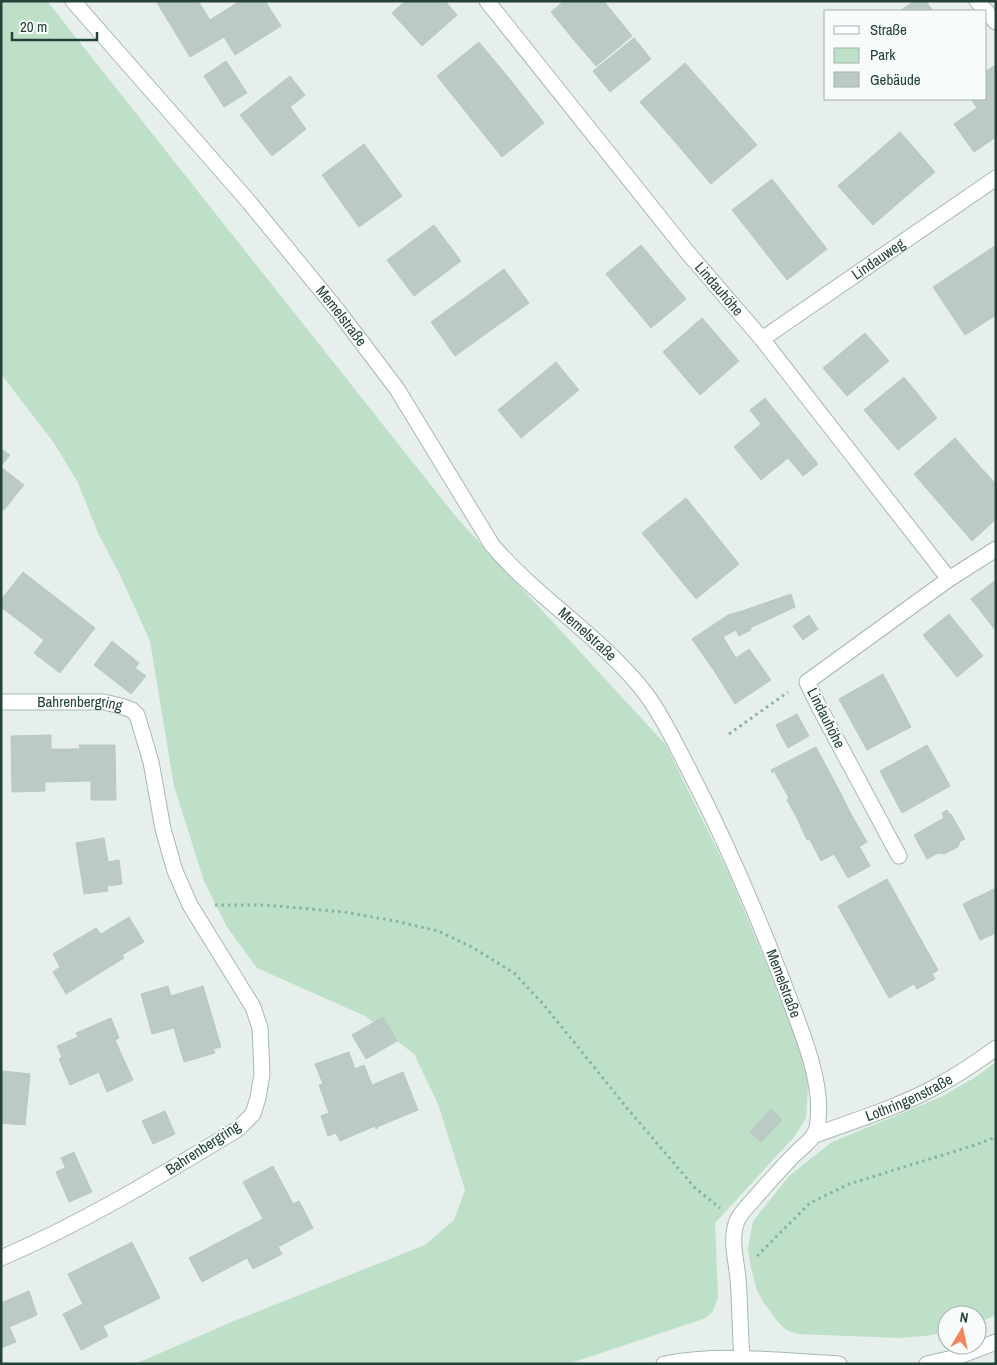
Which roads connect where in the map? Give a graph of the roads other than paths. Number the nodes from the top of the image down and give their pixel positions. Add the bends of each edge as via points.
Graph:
1 (73, 1) edge
2 (487, 1) edge
3 (987, 12) edge
4 (996, 22) edge
5 (996, 178) edge
6 (762, 339) junction
7 (996, 550) edge
8 (948, 579) junction
9 (1, 702) edge
10 (899, 856) dead end
11 (996, 1048) edge
12 (815, 1135) junction
13 (1, 1258) edge
14 (996, 1342) edge
15 (742, 1359) junction
16 (664, 1364) edge
17 (839, 1364) edge
18 (927, 1364) edge

1 - 12 street, Memelstraße via 249,202 338,312 397,389 492,545 523,578 617,661 656,709 705,800 795,1014 816,1084 819,1116
2 - 6 street, Lindauhöhe via 688,253
3 - 4 street
5 - 6 street, Lindauweg
6 - 8 street, Lindauhöhe
7 - 8 street, Lindauhöhe
8 - 10 street, Lindauhöhe via 807,682
9 - 13 street, Bahrenbergring via 104,702 132,710 137,715 151,762 163,829 175,872 190,905 253,1007 260,1028 262,1074 253,1114 238,1129 124,1197 39,1242
11 - 12 street, Lothringenstraße via 968,1069 915,1097
12 - 15 street via 784,1165 738,1219 734,1247
14 - 18 street
15 - 16 street via 712,1358
15 - 17 street

